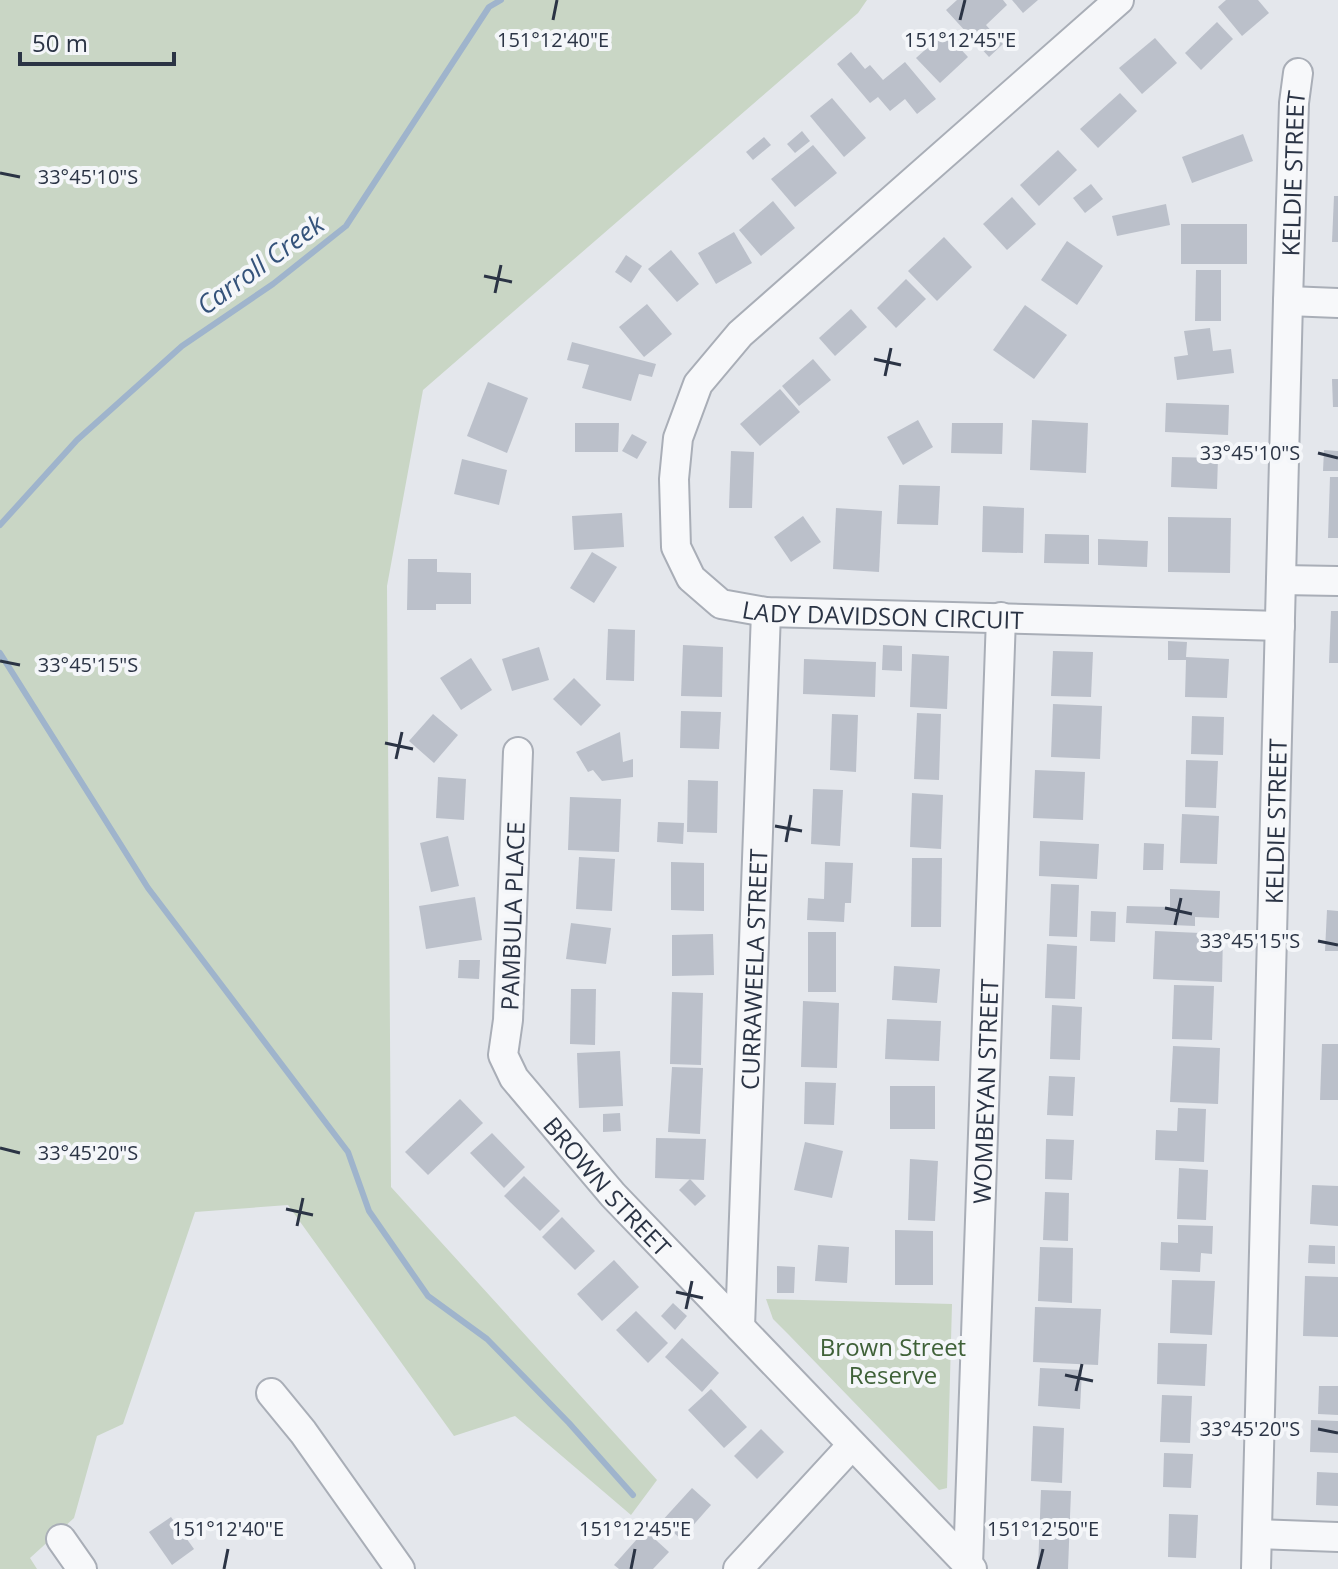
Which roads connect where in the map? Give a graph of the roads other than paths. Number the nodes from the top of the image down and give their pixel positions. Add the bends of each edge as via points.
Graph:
1 (1119, 0) edge
2 (1298, 73) dead end
3 (1288, 301) junction
4 (1338, 303) edge
5 (1281, 580) junction
6 (1338, 581) edge
7 (766, 612) junction
8 (1001, 617) junction
9 (1280, 626) junction
10 (518, 752) dead end
11 (514, 1078) joint
12 (740, 1327) junction
13 (271, 1393) dead end
14 (852, 1445) junction
15 (1257, 1534) junction
16 (1338, 1537) edge
17 (61, 1539) dead end
18 (970, 1567) edge
19 (82, 1569) edge
20 (400, 1569) edge
21 (738, 1569) edge
22 (1256, 1569) edge

1 - 7 street, LADY DAVIDSON CIRCUIT via 740,334 698,384 678,438 676,547 691,578 721,604
2 - 3 street, KELDIE STREET
3 - 4 street
3 - 5 street, KELDIE STREET
5 - 6 street
5 - 9 street, KELDIE STREET
7 - 8 street, LADY DAVIDSON CIRCUIT
7 - 12 street, CURRAWEELA STREET
8 - 9 street, LADY DAVIDSON CIRCUIT
8 - 18 street, WOMBEYAN STREET
9 - 15 street, KELDIE STREET
10 - 11 street, PAMBULA PLACE via 503,1055
11 - 12 street, BROWN STREET via 613,1195
12 - 14 street, BROWN STREET
13 - 20 street
14 - 18 street, BROWN STREET
14 - 21 street
15 - 16 street
15 - 22 street, KELDIE STREET
17 - 19 street

